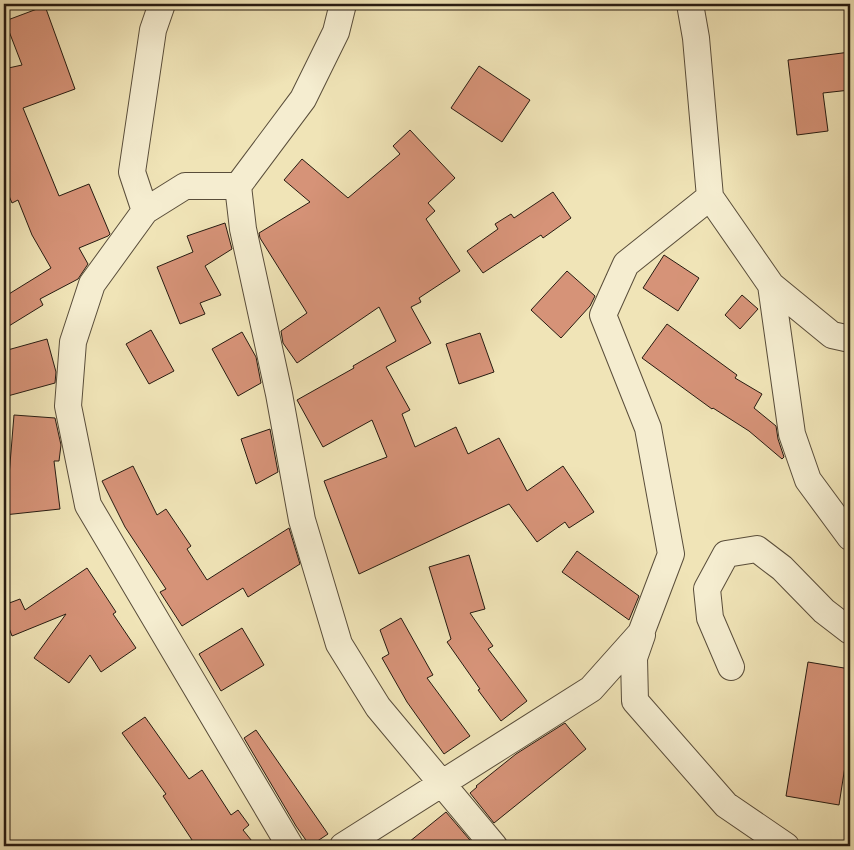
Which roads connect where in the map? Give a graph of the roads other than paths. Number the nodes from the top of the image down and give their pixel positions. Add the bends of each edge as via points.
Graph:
1 (162, 4) edge
2 (343, 4) edge
3 (690, 4) edge
4 (238, 186) junction
5 (710, 197) junction
6 (145, 211) junction
7 (771, 285) junction
8 (844, 332) edge
9 (850, 537) edge
10 (671, 554) junction
11 (850, 631) edge
12 (732, 667) dead end
13 (442, 784) junction
14 (290, 846) edge
15 (343, 846) edge
16 (494, 846) edge
17 (786, 846) edge

1 - 6 street via 153,30 132,172
2 - 4 street via 336,32 303,99
3 - 5 street
4 - 6 street via 185,186
4 - 13 street via 243,229 302,520 340,644 378,708
5 - 7 street
5 - 10 street via 626,264 603,315 648,428
6 - 14 street via 92,284 73,342 68,406 88,505
7 - 8 street
7 - 9 street via 792,434 808,480
10 - 13 street via 641,633 591,689
10 - 17 street via 634,658 635,701 726,805
11 - 12 street via 757,549 726,554 707,589 710,618
13 - 15 street
13 - 16 street

